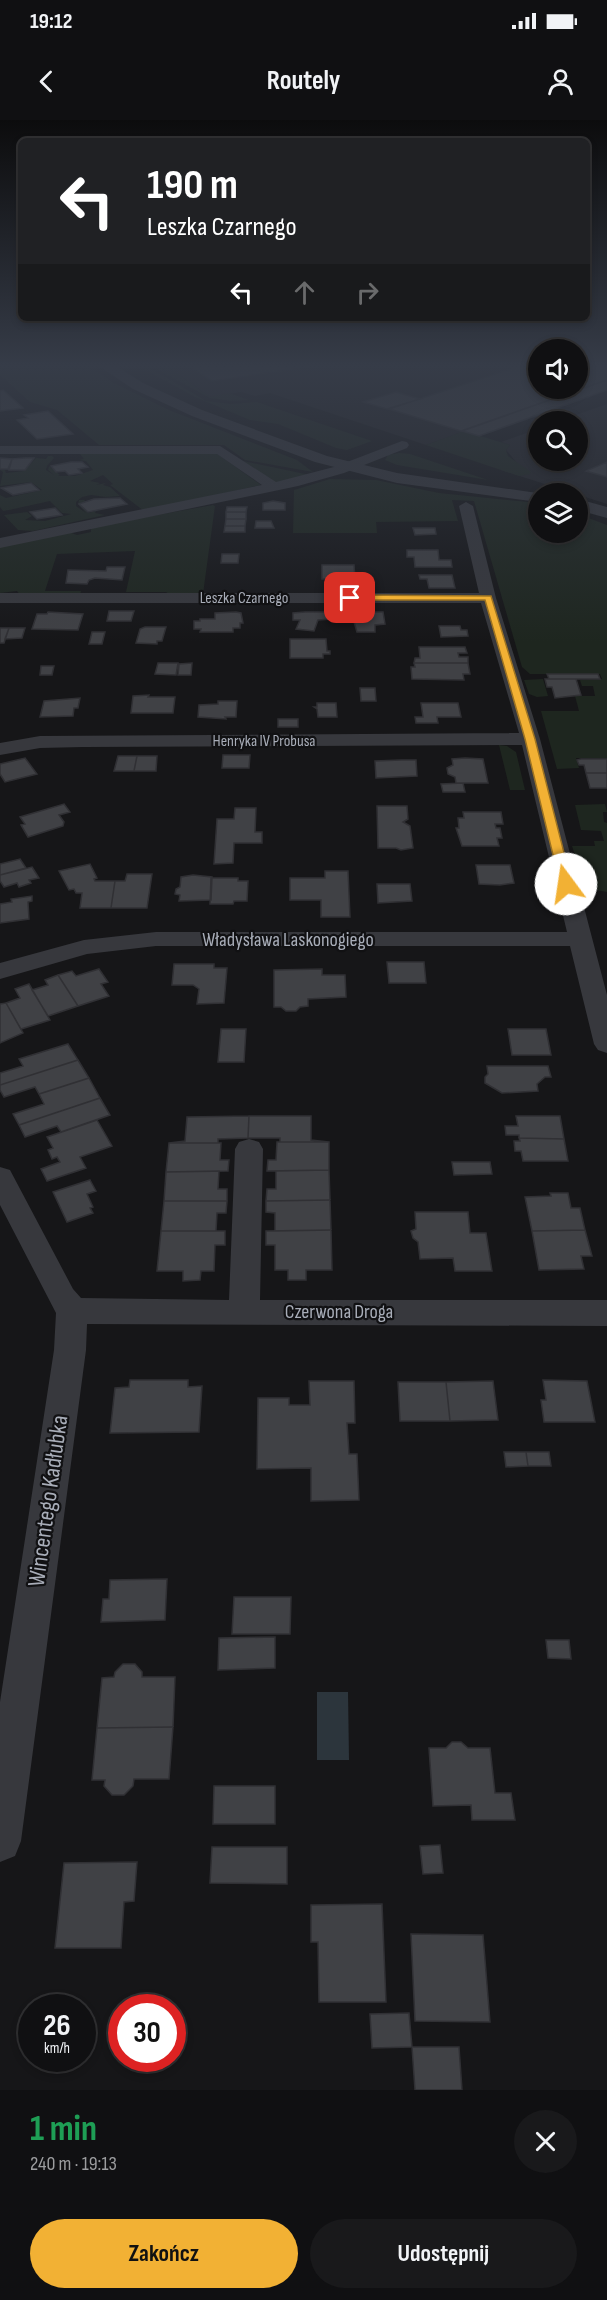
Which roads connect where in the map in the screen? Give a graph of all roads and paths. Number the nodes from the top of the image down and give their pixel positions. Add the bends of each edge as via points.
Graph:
1 (232, 458) edge
2 (335, 458) edge
3 (338, 458) edge
4 (369, 458) edge
5 (354, 464) junction
6 (274, 487) junction
7 (528, 491) edge
8 (528, 496) edge
9 (465, 506) dead end
10 (588, 507) edge
11 (607, 513) edge
12 (2, 535) edge
13 (0, 598) edge
14 (488, 598) junction
15 (530, 739) junction
16 (0, 749) edge
17 (579, 939) junction
18 (0, 971) edge
19 (607, 1044) edge
20 (249, 1149) dead end
21 (0, 1177) edge
22 (72, 1310) junction
23 (244, 1312) junction
24 (607, 1313) edge
25 (0, 1841) edge

1 - 6 street
2 - 5 street
3 - 5 street
4 - 5 street
5 - 6 street
5 - 7 street
5 - 8 street via 397,478
6 - 12 street via 16,539
9 - 14 street
10 - 11 street
13 - 14 street, Leszka Czarnego
14 - 15 street
15 - 16 street, Henryka IV Probusa via 83,741 40,742
15 - 17 street
17 - 18 street, Władysława Laskonogiego via 156,939 84,947
17 - 19 street
20 - 23 street
21 - 22 street via 62,1298
22 - 23 street, Czerwona Droga
22 - 25 street, Wincentego Kadłubka via 70,1350
23 - 24 street, Czerwona Droga

